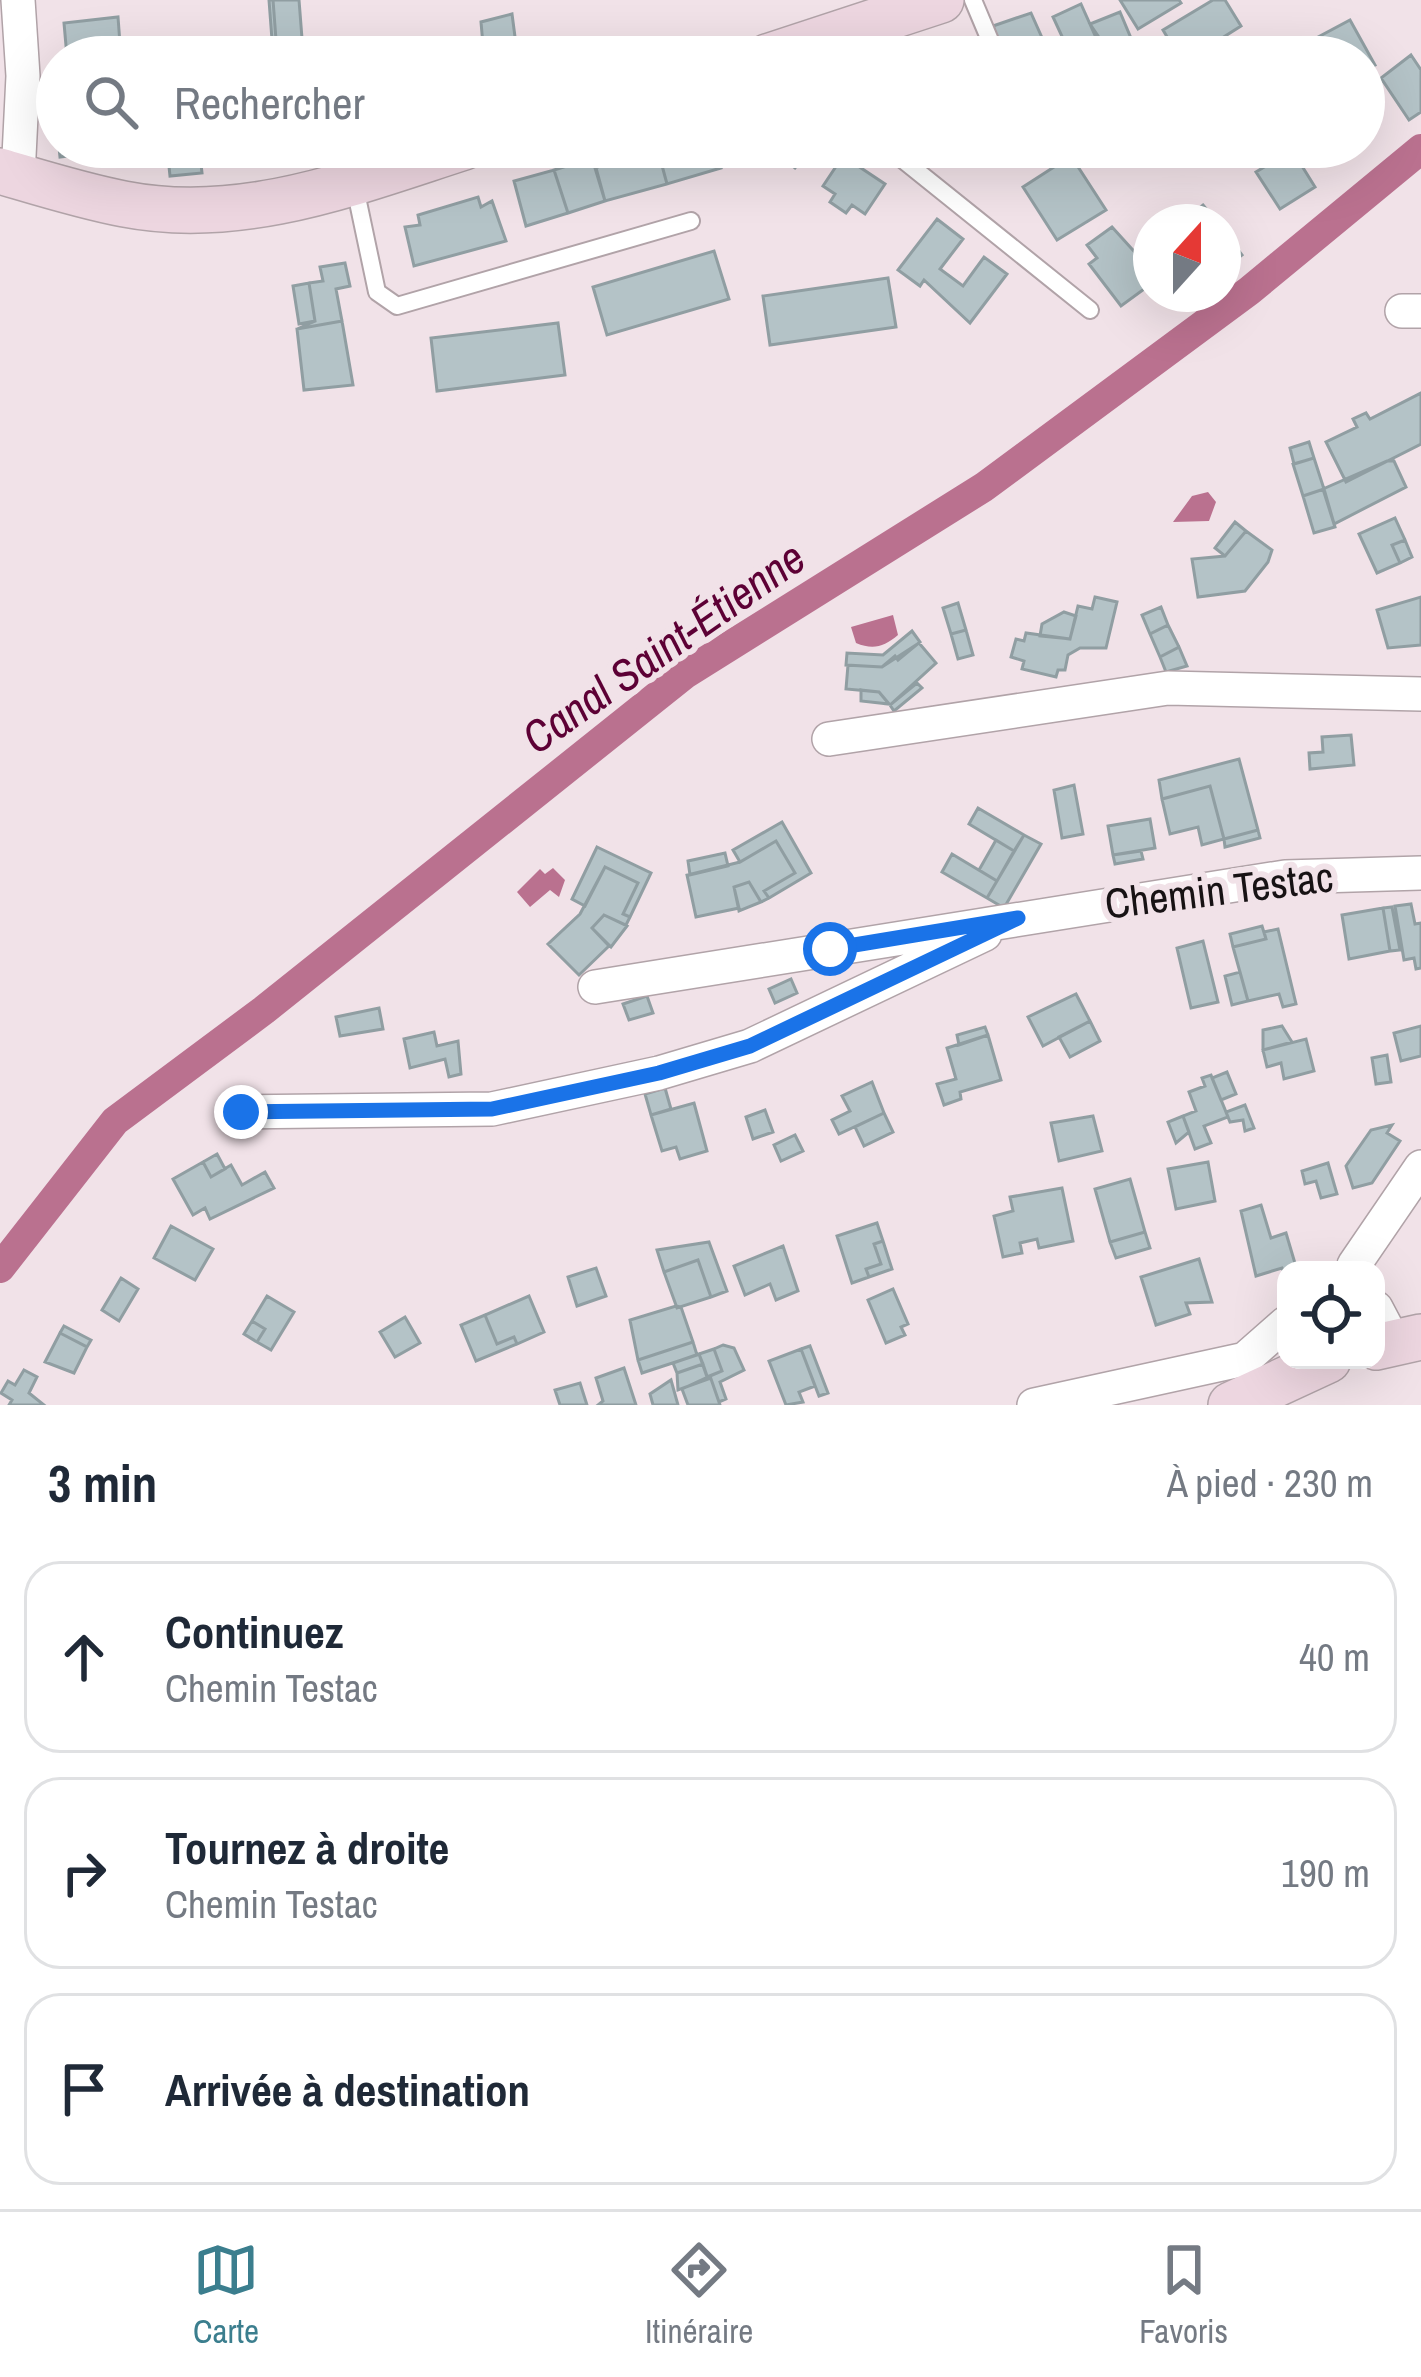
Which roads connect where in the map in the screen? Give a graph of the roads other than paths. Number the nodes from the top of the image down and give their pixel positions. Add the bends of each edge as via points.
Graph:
1 (18, 0) edge
2 (941, 0) edge
3 (974, 0) edge
4 (840, 36) edge
5 (989, 36) edge
6 (398, 168) edge
7 (913, 168) edge
8 (9, 174) edge
9 (354, 182) junction
10 (691, 221) dead end
11 (1090, 310) dead end
12 (1421, 694) edge
13 (829, 739) dead end
14 (1421, 873) edge
15 (1018, 918) junction
16 (596, 987) dead end
17 (241, 1112) dead end
18 (1421, 1167) edge
19 (1358, 1261) edge
20 (1277, 1331) edge
21 (1309, 1369) edge
22 (1034, 1405) edge
23 (1231, 1405) edge

1 - 8 street via 23,110
2 - 4 main road
3 - 5 lane
6 - 9 main road
7 - 11 lane
8 - 9 main road via 128,205 199,210
9 - 10 lane via 377,292 397,306
12 - 13 street via 1168,688
14 - 15 street, Chemin Testac via 1285,877
15 - 16 street, Chemin Testac
15 - 17 street, Chemin Testac via 750,1046 659,1073 492,1109
18 - 19 street
20 - 22 street via 1244,1359
21 - 23 main road

